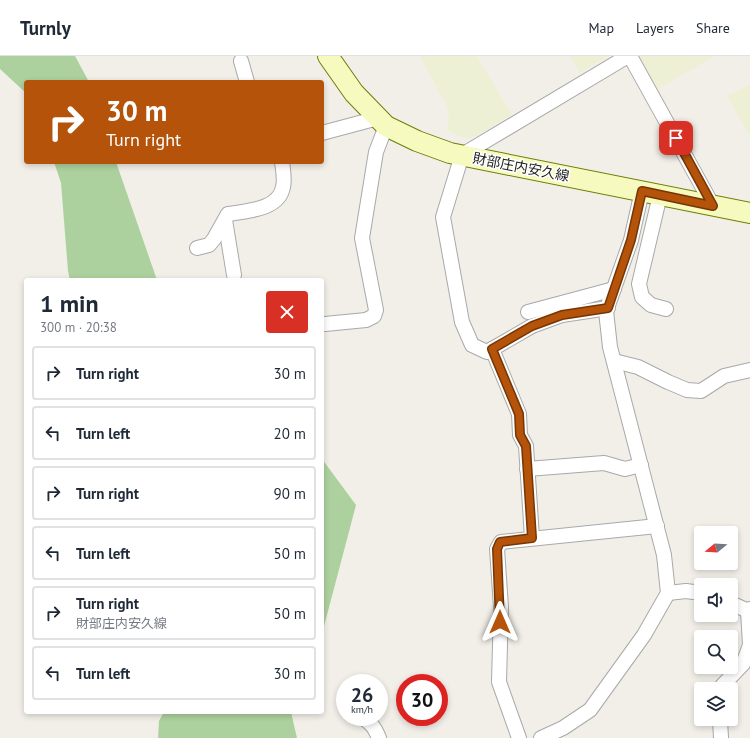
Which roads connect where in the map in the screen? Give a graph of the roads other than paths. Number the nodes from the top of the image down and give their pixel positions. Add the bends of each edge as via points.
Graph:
1 (328, 56) edge
2 (629, 56) edge
3 (241, 60) dead end
4 (246, 80) edge
5 (382, 122) junction
6 (324, 133) edge
7 (462, 155) junction
8 (282, 164) edge
9 (651, 193) junction
10 (713, 206) junction
11 (750, 213) edge
12 (225, 220) junction
13 (197, 248) dead end
14 (234, 274) dead end
15 (614, 289) junction
16 (608, 308) junction
17 (666, 309) dead end
18 (528, 312) dead end
19 (325, 324) dead end
20 (492, 349) junction
21 (614, 361) junction
22 (750, 370) edge
23 (641, 465) junction
24 (527, 469) junction
25 (657, 526) junction
26 (532, 538) junction
27 (694, 592) edge
28 (668, 593) junction
29 (738, 606) edge
30 (749, 610) edge
31 (725, 682) edge
32 (372, 726) edge
33 (720, 726) edge
34 (379, 738) edge
35 (519, 738) edge
36 (541, 738) edge
37 (721, 738) edge

1 - 5 main road, 財部庄内安久線 via 354,93
2 - 7 street
2 - 10 street
3 - 4 street
5 - 6 street
5 - 7 main road, 財部庄内安久線 via 417,141
5 - 19 street via 362,238 376,310 374,316 366,320
7 - 9 main road, 財部庄内安久線
7 - 20 street via 443,217 462,322 472,344 487,352
8 - 12 street via 283,188 276,200 263,208 228,214
9 - 10 main road, 財部庄内安久線
9 - 15 street
9 - 17 street via 639,284 642,297 651,305
10 - 11 main road, 財部庄内安久線
12 - 13 street via 214,239 208,245
12 - 14 street
15 - 16 street
15 - 18 street
16 - 20 street via 562,315 532,326
16 - 21 street via 606,311 610,347
20 - 24 street via 519,414 520,435 526,446
21 - 22 street via 638,366 687,390 701,391 724,376
21 - 23 street
23 - 24 street via 625,469 604,463
23 - 25 street
24 - 26 street
25 - 26 street
25 - 28 street via 664,555
26 - 35 street via 500,542 497,549 501,607 499,682
27 - 28 street
28 - 36 street via 644,635 590,710 563,728
29 - 30 street
30 - 31 street via 750,645 743,664
32 - 34 street
33 - 37 street

